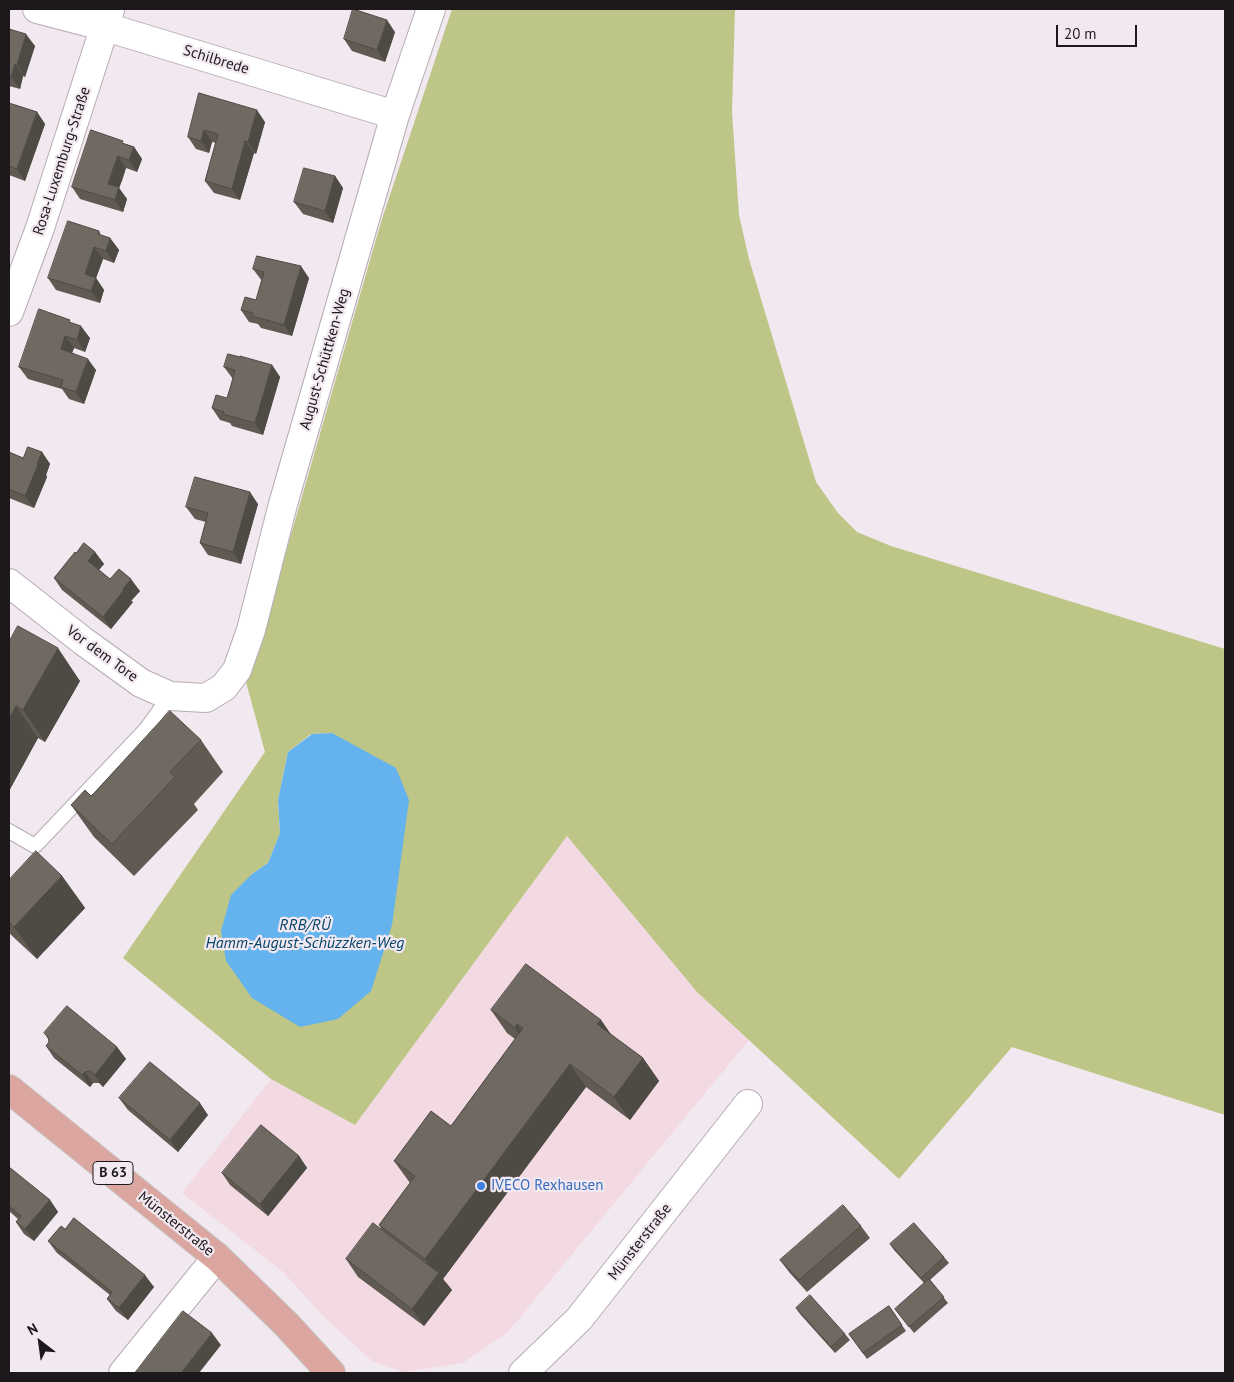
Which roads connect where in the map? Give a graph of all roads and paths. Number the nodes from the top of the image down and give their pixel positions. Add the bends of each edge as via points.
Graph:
1 (37, 9) edge
2 (431, 9) edge
3 (108, 18) edge
4 (395, 115) junction
5 (9, 312) edge
6 (9, 583) edge
7 (170, 696) junction
8 (206, 698) joint
9 (9, 831) edge
10 (9, 1089) edge
11 (748, 1104) dead end
12 (217, 1257) junction
13 (123, 1373) edge
14 (331, 1373) edge
15 (523, 1373) edge

1 - 3 street, Schilbrede
2 - 4 street, August-Schüttken-Weg
3 - 4 street, Schilbrede
3 - 5 street, Rosa-Luxemburg-Straße via 40,228
4 - 8 street, August-Schüttken-Weg via 286,495 251,630 237,670 224,687
6 - 7 street, Vor dem Tore via 141,683
7 - 8 street, Vor dem Tore
7 - 9 lane via 146,728 35,846
10 - 12 main road, Münsterstraße / B 63
11 - 15 street, Münsterstraße via 579,1319
12 - 13 street
12 - 14 main road, Münsterstraße / B 63

